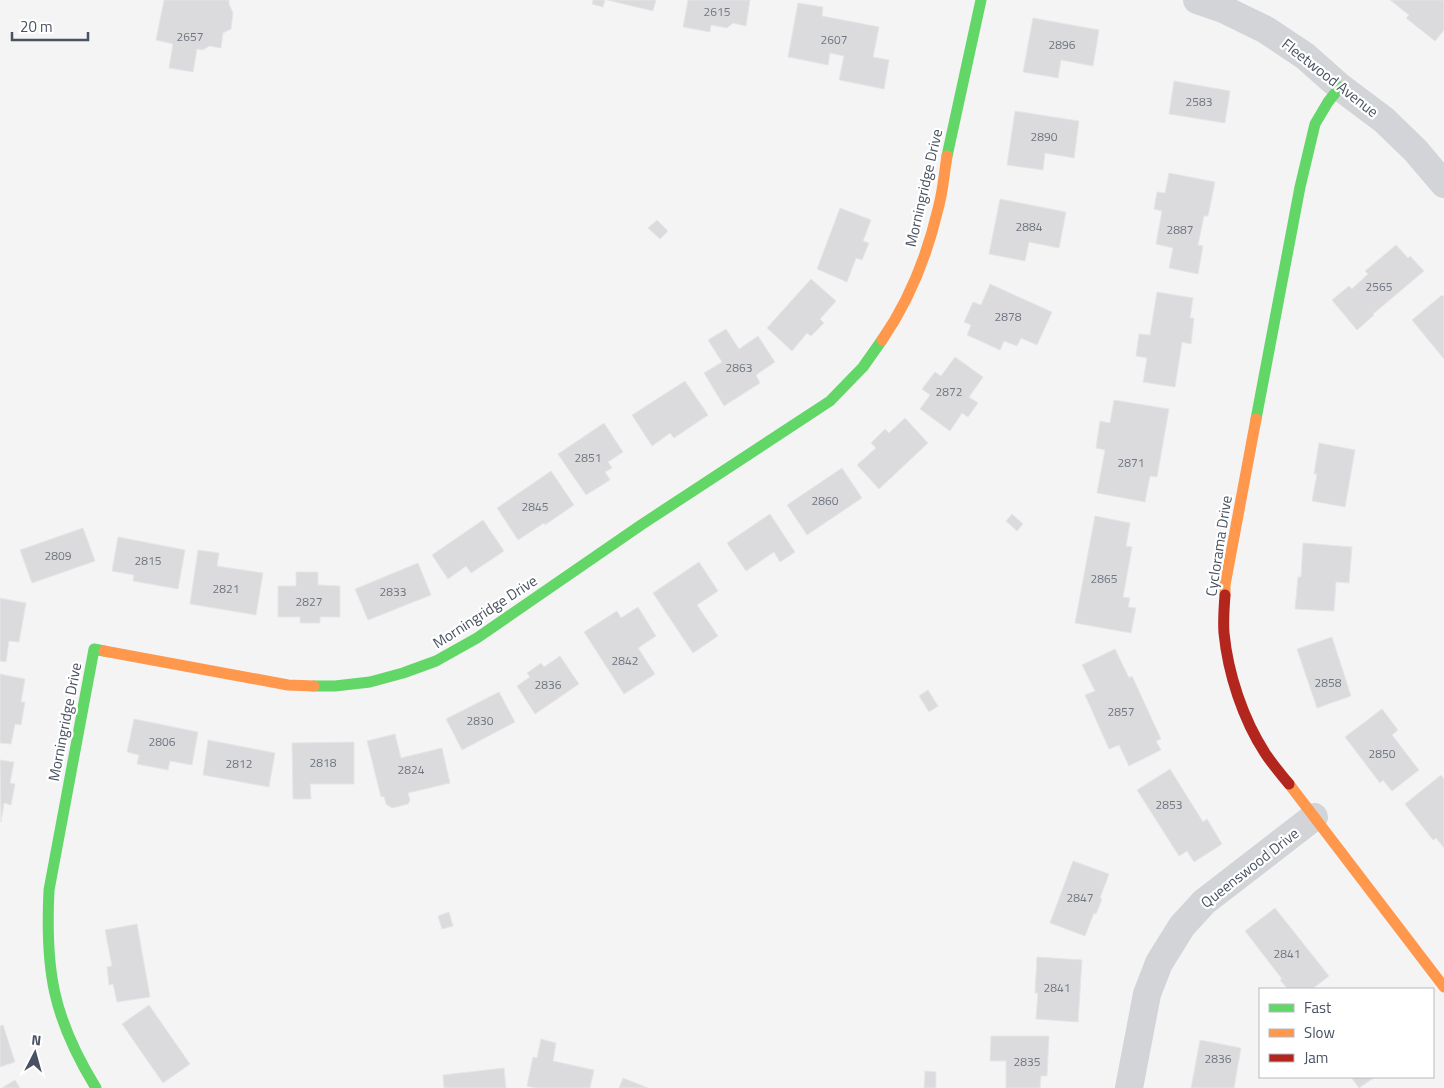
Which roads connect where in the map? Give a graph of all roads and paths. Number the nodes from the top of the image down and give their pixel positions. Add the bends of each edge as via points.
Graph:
1 (981, 0) edge
2 (1197, 0) edge
3 (1340, 87) junction
4 (1444, 184) edge
5 (1314, 817) junction
6 (1444, 987) edge
7 (96, 1088) edge
8 (1129, 1088) edge

1 - 7 street, Morningridge Drive via 930,242 913,286 890,328 868,359 830,401 477,638 436,661 404,673 370,682 335,686 288,684 94,649 49,890 46,926 48,963 55,999 66,1034
2 - 3 street, Fleetwood Avenue via 1266,30 1305,56
3 - 4 street, Fleetwood Avenue via 1384,120
3 - 5 street, Cyclorama Drive via 1315,124 1300,187 1225,585 1224,632 1232,678 1248,722 1265,753
5 - 6 street, Cyclorama Drive
5 - 8 street, Queenswood Drive via 1204,902 1182,926 1159,963 1148,994

